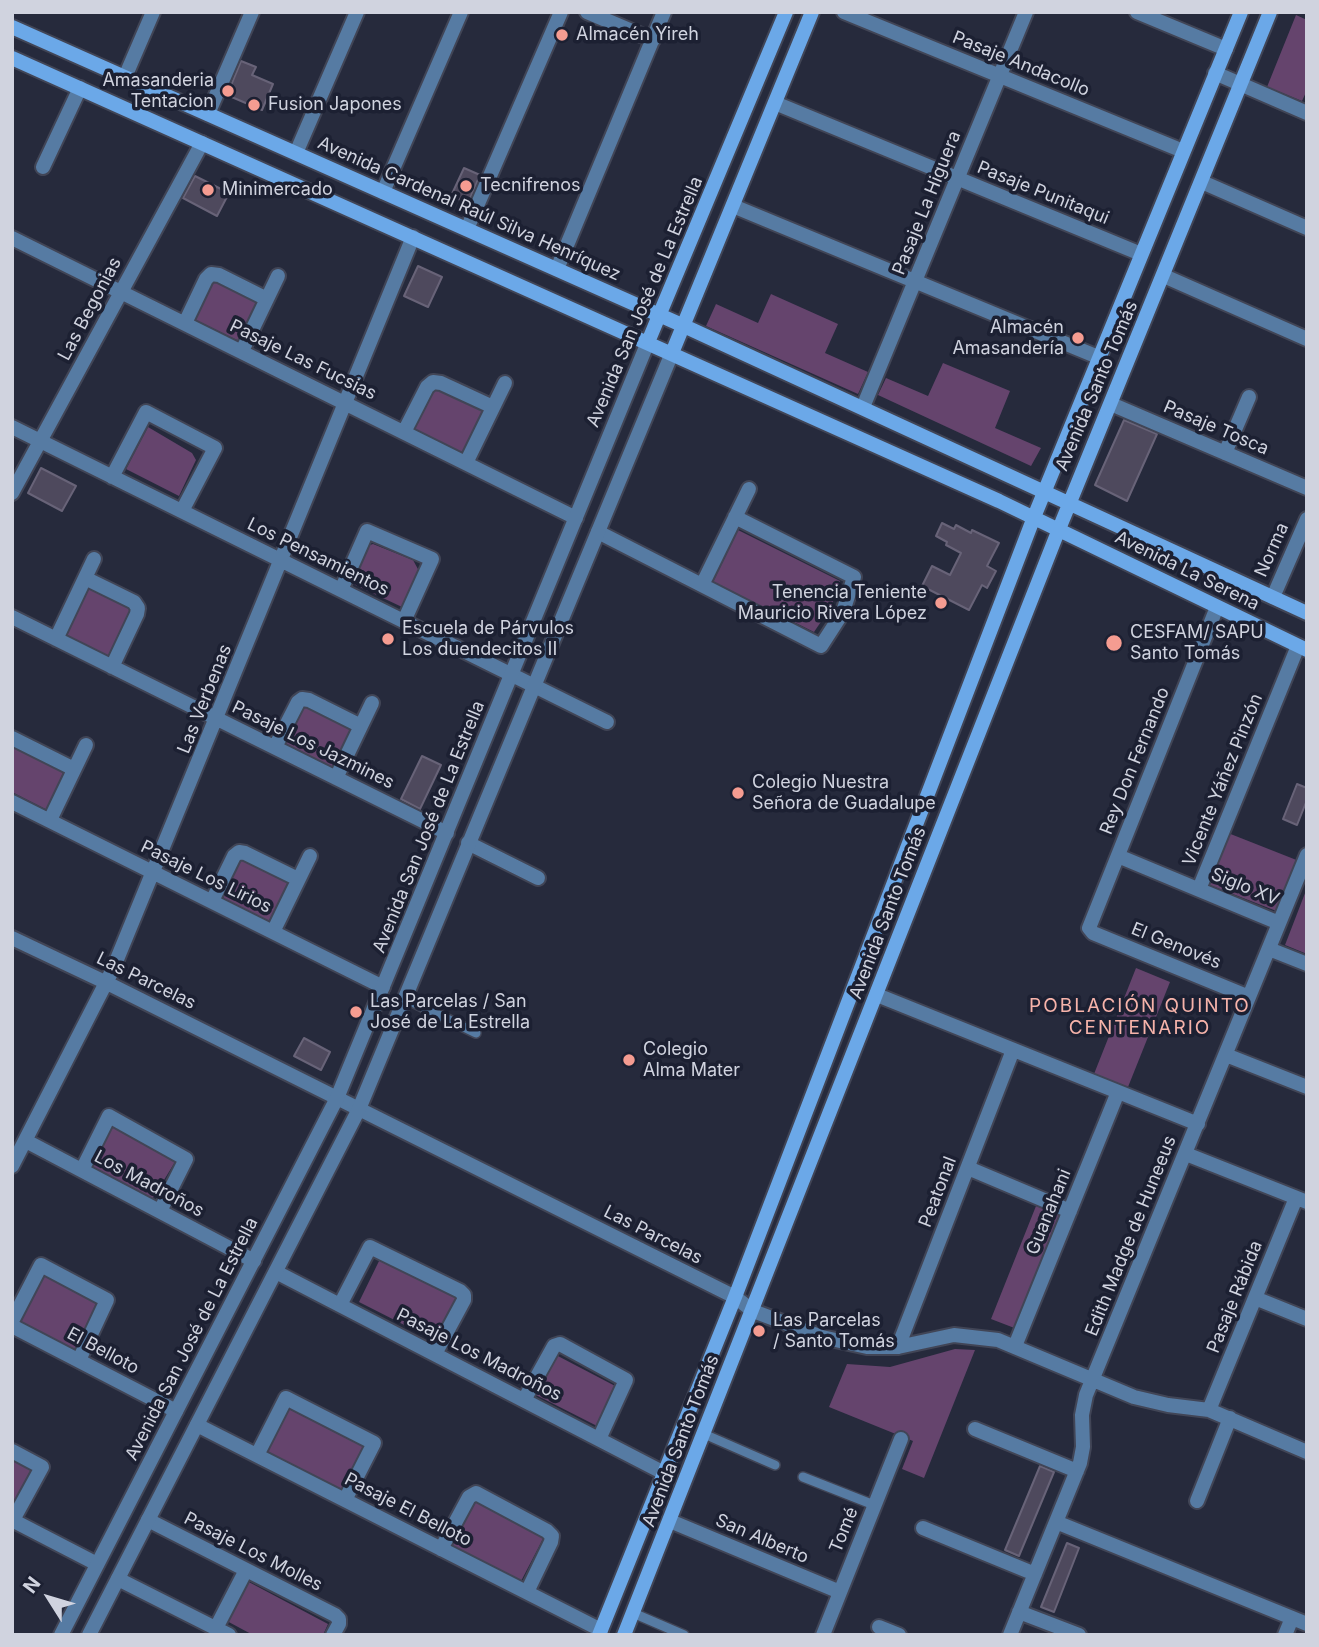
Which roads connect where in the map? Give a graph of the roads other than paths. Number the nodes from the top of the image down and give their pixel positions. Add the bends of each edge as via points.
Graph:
1 (153, 12) edge
2 (252, 12) edge
3 (357, 12) edge
4 (461, 12) edge
5 (561, 12) edge
6 (587, 12) edge
7 (664, 12) edge
8 (786, 12) edge
9 (812, 12) edge
10 (844, 12) edge
11 (1026, 12) edge
12 (1137, 12) edge
13 (1241, 12) edge
14 (1270, 12) edge
15 (12, 27) edge
16 (653, 40) junction
17 (1226, 49) junction
18 (12, 58) edge
19 (1215, 74) junction
20 (1000, 76) junction
21 (125, 77) junction
22 (1241, 84) junction
23 (80, 88) junction
24 (775, 103) junction
25 (1307, 113) edge
26 (208, 114) junction
27 (202, 143) junction
28 (1183, 150) junction
29 (296, 153) junction
30 (43, 167) dead end
31 (958, 179) junction
32 (1202, 182) junction
33 (383, 192) junction
34 (733, 206) junction
35 (1307, 228) edge
36 (467, 229) junction
37 (413, 237) junction
38 (12, 238) edge
39 (1141, 254) junction
40 (557, 269) junction
41 (278, 276) dead end
42 (1164, 276) junction
43 (915, 282) junction
44 (121, 292) junction
45 (267, 299) junction
46 (660, 315) junction
47 (185, 323) junction
48 (684, 326) junction
49 (1307, 339) edge
50 (648, 342) junction
51 (242, 351) junction
52 (672, 353) junction
53 (1098, 357) junction
54 (505, 383) dead end
55 (1249, 397) dead end
56 (346, 403) junction
57 (1111, 404) junction
58 (493, 407) junction
59 (863, 407) junction
60 (12, 427) edge
61 (404, 432) junction
62 (40, 441) junction
63 (1224, 453) junction
64 (466, 463) junction
65 (112, 477) junction
66 (1307, 488) edge
67 (749, 489) dead end
68 (1044, 491) junction
69 (12, 493) edge
70 (1066, 500) junction
71 (182, 511) junction
72 (735, 517) junction
73 (1034, 517) junction
74 (576, 518) junction
75 (1307, 519) edge
76 (1055, 527) junction
77 (598, 532) junction
78 (94, 559) dead end
79 (282, 561) junction
80 (85, 578) junction
81 (702, 585) junction
82 (341, 590) junction
83 (1273, 597) junction
84 (1217, 607) junction
85 (1307, 614) edge
86 (12, 617) edge
87 (404, 621) junction
88 (56, 639) junction
89 (1302, 648) edge
90 (112, 667) junction
91 (512, 676) junction
92 (533, 686) junction
93 (372, 703) dead end
94 (217, 719) junction
95 (607, 722) dead end
96 (361, 726) junction
97 (12, 738) edge
98 (86, 745) dead end
99 (275, 747) junction
100 (74, 769) junction
101 (336, 778) junction
102 (12, 802) edge
103 (50, 820) junction
104 (447, 833) junction
105 (468, 843) junction
106 (1307, 855) edge
107 (310, 856) dead end
108 (1118, 856) junction
109 (154, 872) junction
110 (538, 878) dead end
111 (298, 879) junction
112 (1199, 889) junction
113 (212, 901) junction
114 (1279, 923) junction
115 (1089, 930) joint
116 (273, 932) junction
117 (13, 939) edge
118 (1269, 949) junction
119 (1307, 964) edge
120 (107, 983) junction
121 (383, 987) junction
122 (877, 995) junction
123 (1250, 997) junction
124 (404, 998) junction
125 (476, 1033) dead end
126 (1013, 1049) junction
127 (1226, 1055) junction
128 (1307, 1087) edge
129 (1118, 1092) junction
130 (337, 1098) junction
131 (359, 1109) junction
132 (1198, 1124) junction
133 (26, 1141) junction
134 (1186, 1154) junction
135 (12, 1166) edge
136 (968, 1168) junction
137 (82, 1170) junction
138 (1301, 1200) edge
139 (160, 1211) junction
140 (1070, 1211) junction
141 (254, 1261) junction
142 (276, 1272) junction
143 (735, 1297) junction
144 (1255, 1298) junction
145 (340, 1305) junction
146 (753, 1311) junction
147 (1307, 1319) edge
148 (12, 1324) edge
149 (1015, 1346) junction
150 (898, 1347) junction
151 (435, 1354) junction
152 (79, 1360) junction
153 (1093, 1380) junction
154 (524, 1400) junction
155 (1209, 1410) junction
156 (176, 1411) junction
157 (1230, 1418) junction
158 (197, 1425) junction
159 (975, 1429) dead end
160 (704, 1434) junction
161 (599, 1439) junction
162 (901, 1439) dead end
163 (12, 1451) edge
164 (1307, 1452) edge
165 (257, 1455) junction
166 (775, 1465) dead end
167 (1077, 1471) junction
168 (664, 1473) junction
169 (803, 1477) dead end
170 (345, 1500) junction
171 (1197, 1501) dead end
172 (874, 1505) junction
173 (13, 1520) edge
174 (148, 1520) junction
175 (670, 1521) junction
176 (1056, 1522) junction
177 (923, 1528) dead end
178 (442, 1549) junction
179 (97, 1564) junction
180 (246, 1570) junction
181 (1035, 1574) junction
182 (118, 1579) junction
183 (527, 1592) junction
184 (840, 1592) junction
185 (1019, 1612) junction
186 (633, 1614) junction
187 (1292, 1618) junction
188 (1307, 1624) edge
189 (879, 1627) dead end
190 (223, 1631) edge
191 (600, 1632) edge
192 (61, 1635) edge
193 (89, 1635) edge
194 (334, 1635) edge
195 (624, 1635) edge
196 (684, 1635) edge
197 (823, 1635) edge
198 (900, 1635) edge
199 (1010, 1635) edge
200 (1079, 1635) edge
201 (1285, 1635) edge

1 - 21 street
2 - 26 street
3 - 29 street
4 - 33 street
5 - 36 street
6 - 16 street
7 - 16 street
8 - 46 main road, Avenida San José de La Estrella
9 - 24 main road
10 - 20 street, Pasaje Andacollo
11 - 20 street, Pasaje La Higuera
12 - 17 street
13 - 17 main road, Avenida Santo Tomás
14 - 22 main road, Avenida Santo Tomás
15 - 21 main road, Avenida Cardenal Raúl Silva Henríquez
16 - 40 street
17 - 19 main road, Avenida Santo Tomás
18 - 23 main road
19 - 22 street
19 - 28 main road, Avenida Santo Tomás
20 - 28 street, Pasaje Andacollo
20 - 31 street, Pasaje La Higuera
21 - 26 main road, Avenida Cardenal Raúl Silva Henríquez
22 - 25 street
22 - 32 main road, Avenida Santo Tomás
23 - 27 main road
23 - 30 street
24 - 31 street, Pasaje Punitaqui
24 - 34 main road
26 - 29 main road, Avenida Cardenal Raúl Silva Henríquez
27 - 37 main road
27 - 44 street, Las Begonias
28 - 39 main road, Avenida Santo Tomás
29 - 33 main road, Avenida Cardenal Raúl Silva Henríquez
31 - 39 street, Pasaje Punitaqui
31 - 43 street, Pasaje La Higuera
32 - 35 street
32 - 42 main road, Avenida Santo Tomás
33 - 36 main road, Avenida Cardenal Raúl Silva Henríquez
34 - 43 street
34 - 48 main road
36 - 40 main road, Avenida Cardenal Raúl Silva Henríquez
37 - 50 main road
37 - 56 street, Las Verbenas
38 - 44 street, Pasaje Las Fucsias
39 - 53 main road, Avenida Santo Tomás
40 - 46 main road, Avenida Cardenal Raúl Silva Henríquez
41 - 45 street
42 - 49 street
42 - 57 main road, Avenida Santo Tomás
43 - 53 street
43 - 59 street, Pasaje La Higuera
44 - 47 street, Pasaje Las Fucsias
44 - 62 street, Las Begonias
45 - 47 street via 211,274
45 - 51 street
46 - 48 main road, Avenida Cardenal Raúl Silva Henríquez
46 - 50 main road, Avenida San José de La Estrella
47 - 51 street, Pasaje Las Fucsias
48 - 52 main road
48 - 59 main road, Avenida Cardenal Raúl Silva Henríquez
50 - 52 main road
50 - 74 street, Avenida San José de La Estrella
51 - 56 street, Pasaje Las Fucsias
52 - 73 main road
52 - 77 street
53 - 68 main road, Avenida Santo Tomás
54 - 58 street
55 - 63 street
56 - 61 street, Pasaje Las Fucsias
56 - 79 street, Las Verbenas
57 - 63 street, Pasaje Tosca
57 - 70 main road, Avenida Santo Tomás
58 - 61 street via 433,382
58 - 64 street
59 - 68 main road, Avenida Cardenal Raúl Silva Henríquez
60 - 62 street, Los Pensamientos
61 - 64 street, Pasaje Las Fucsias
62 - 65 street, Los Pensamientos
62 - 69 street, Las Begonias
63 - 66 street, Pasaje Tosca
64 - 74 street, Pasaje Las Fucsias
65 - 71 street, Los Pensamientos
65 - 71 street via 146,412 215,447
67 - 72 street
68 - 70 main road, Avenida Cardenal Raúl Silva Henríquez
68 - 73 main road, Avenida Santo Tomás
70 - 76 main road, Avenida Santo Tomás
70 - 83 main road, Avenida La Serena
71 - 79 street, Los Pensamientos
72 - 81 street
72 - 81 street via 854,577 843,612 821,646
73 - 76 main road
73 - 143 main road, Avenida Santo Tomás
74 - 91 street, Avenida San José de La Estrella
75 - 83 street, Norma
76 - 84 main road, Avenida La Serena
76 - 122 main road, Avenida Santo Tomás
77 - 81 street
77 - 92 street
78 - 80 street
79 - 82 street, Los Pensamientos
79 - 94 street, Las Verbenas
80 - 88 street
80 - 90 street via 138,607
82 - 87 street, Los Pensamientos
82 - 87 street via 367,531 432,559
83 - 85 main road, Avenida La Serena
84 - 89 main road, Avenida La Serena
84 - 108 street, Rey Don Fernando
86 - 88 street, Pasaje Los Jazmines
87 - 91 street, Los Pensamientos
88 - 90 street, Pasaje Los Jazmines
89 - 112 street, Vicente Yáñez Pinzón
90 - 94 street, Pasaje Los Jazmines
91 - 92 street, Los Pensamientos
91 - 104 street, Avenida San José de La Estrella
92 - 95 street, Los Pensamientos
92 - 105 street
93 - 96 street
94 - 99 street, Pasaje Los Jazmines
94 - 109 street, Las Verbenas
96 - 99 street via 302,699
96 - 101 street
97 - 100 street
98 - 100 street
99 - 101 street, Pasaje Los Jazmines
100 - 103 street
101 - 104 street, Pasaje Los Jazmines
102 - 103 street, Pasaje Los Lirios
103 - 109 street, Pasaje Los Lirios
104 - 121 street, Avenida San José de La Estrella
105 - 110 street
105 - 124 street
106 - 114 street, Edith Madge de Huneeus
107 - 111 street
108 - 112 street, Siglo XV
108 - 115 street, Rey Don Fernando
109 - 113 street, Pasaje Los Lirios
109 - 120 street, Las Verbenas
111 - 113 street via 239,852
111 - 116 street
112 - 114 street, Siglo XV
113 - 116 street, Pasaje Los Lirios
114 - 118 street, Edith Madge de Huneeus
115 - 123 street, El Genovés
116 - 121 street, Pasaje Los Lirios
117 - 120 street, Las Parcelas
118 - 119 street
118 - 123 street, Edith Madge de Huneeus
120 - 130 street, Las Parcelas
120 - 133 street, Las Verbenas
121 - 130 street, Avenida San José de La Estrella
122 - 126 street
122 - 146 main road, Avenida Santo Tomás
123 - 127 street, Edith Madge de Huneeus
124 - 125 lane
124 - 131 street
126 - 129 street
126 - 136 street, Peatonal
127 - 128 street
127 - 132 street, Edith Madge de Huneeus
129 - 132 street
129 - 140 street, Guanahani
130 - 131 street, Las Parcelas
130 - 141 street, Avenida San José de La Estrella
131 - 142 street
131 - 143 street, Las Parcelas
132 - 134 street, Edith Madge de Huneeus
133 - 135 street, Las Verbenas
133 - 137 street, Los Madroños
134 - 138 street
134 - 153 street, Edith Madge de Huneeus
136 - 140 street
136 - 150 street, Peatonal
137 - 139 street, Los Madroños
137 - 139 street via 109,1116 186,1159
138 - 144 street, Pasaje Rábida
139 - 141 street, Los Madroños
140 - 149 street, Guanahani
141 - 156 street, Avenida San José de La Estrella
142 - 145 street, Pasaje Los Madroños
142 - 158 street
143 - 146 street, Las Parcelas
143 - 168 main road, Avenida Santo Tomás
144 - 147 street
144 - 155 street, Pasaje Rábida
145 - 151 street, Pasaje Los Madroños
145 - 151 street via 370,1247 460,1291 464,1300
146 - 150 street, Las Parcelas via 836,1341 867,1348
146 - 160 main road, Avenida Santo Tomás
148 - 152 street, El Belloto
148 - 152 street via 41,1265 107,1300
149 - 150 street, Las Parcelas via 967,1335
149 - 153 street, Las Parcelas
151 - 154 street, Pasaje Los Madroños
152 - 156 street, El Belloto
153 - 155 street, Las Parcelas via 1147,1401
153 - 167 street, Edith Madge de Huneeus via 1083,1408 1083,1447
154 - 161 street, Pasaje Los Madroños
154 - 161 street via 556,1344 624,1377 626,1383
155 - 157 street, Las Parcelas
156 - 179 street, Avenida San José de La Estrella
157 - 164 street, Las Parcelas
157 - 171 street
158 - 165 street, Pasaje El Belloto
158 - 174 street
159 - 167 street
160 - 166 lane
160 - 175 main road, Avenida Santo Tomás
161 - 168 street, Pasaje Los Madroños
162 - 172 street, Tomé
163 - 173 street via 41,1467
165 - 170 street, Pasaje El Belloto
165 - 170 street via 286,1398 341,1426 374,1443
167 - 176 street, Edith Madge de Huneeus
168 - 191 main road, Avenida Santo Tomás
169 - 172 lane
170 - 178 street, Pasaje El Belloto
172 - 184 street, Tomé
173 - 179 street
174 - 180 street, Pasaje Los Molles
174 - 182 street
175 - 184 street, San Alberto
175 - 186 main road, Avenida Santo Tomás
176 - 181 street, Edith Madge de Huneeus
176 - 187 street
177 - 181 street
178 - 183 street, Pasaje El Belloto
178 - 183 street via 469,1497 476,1493 552,1536
179 - 192 street, Avenida San José de La Estrella
180 - 190 street
180 - 194 street, Pasaje Los Molles via 339,1619
181 - 185 street, Edith Madge de Huneeus
182 - 190 street
182 - 193 street
183 - 191 street, Pasaje El Belloto
184 - 197 street, Tomé
185 - 199 street, Edith Madge de Huneeus
185 - 200 street
186 - 195 main road, Avenida Santo Tomás
186 - 196 lane
187 - 188 street
187 - 201 street
189 - 198 street

